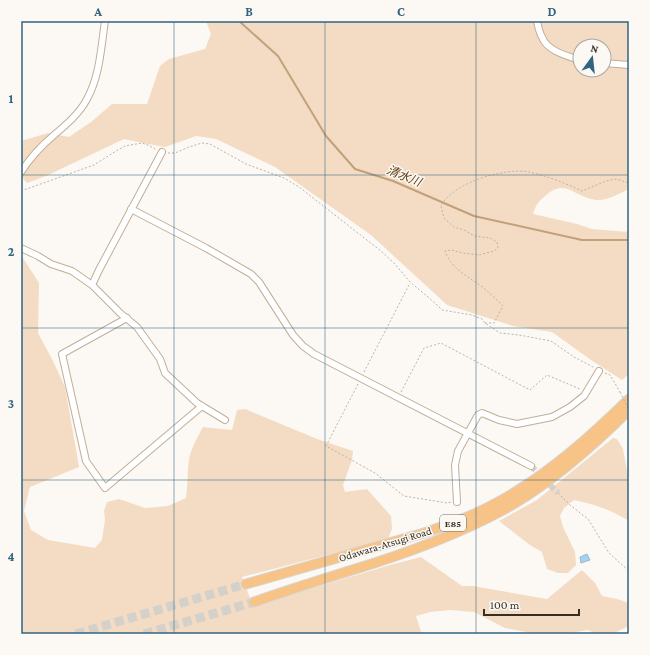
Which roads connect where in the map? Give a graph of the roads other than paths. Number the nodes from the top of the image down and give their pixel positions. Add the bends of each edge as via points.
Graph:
1 (105, 21) edge
2 (537, 21) edge
3 (572, 57) edge
4 (612, 64) edge
5 (629, 65) edge
6 (162, 152) road end
7 (21, 172) edge
8 (131, 210) junction
9 (21, 248) edge
10 (92, 285) junction
11 (127, 318) junction
12 (599, 371) road end
13 (629, 399) edge
14 (202, 406) junction
15 (629, 410) edge
16 (225, 420) dead end
17 (468, 433) junction
18 (531, 466) tunnel mouth
19 (457, 502) road end
20 (246, 584) tunnel mouth
21 (254, 602) tunnel mouth

1 - 7 street via 96,77 87,100 29,160
2 - 3 street via 544,41 550,47
4 - 5 street
6 - 8 street
8 - 10 street
8 - 17 street via 251,274 293,335 314,354
9 - 10 street via 51,264 72,271
10 - 11 street
11 - 14 street via 160,359 165,372
11 - 14 street via 62,354 86,461 105,488
12 - 17 street via 584,396 552,417 517,424 482,414 478,415
13 - 20 highway, Odawara-Atsugi Road / E85 via 559,462 500,502 424,533
14 - 16 street
15 - 21 highway, Odawara-Atsugi Road / E85 via 564,469 533,491 480,522 385,560
17 - 18 street
17 - 19 street via 458,451 455,465

